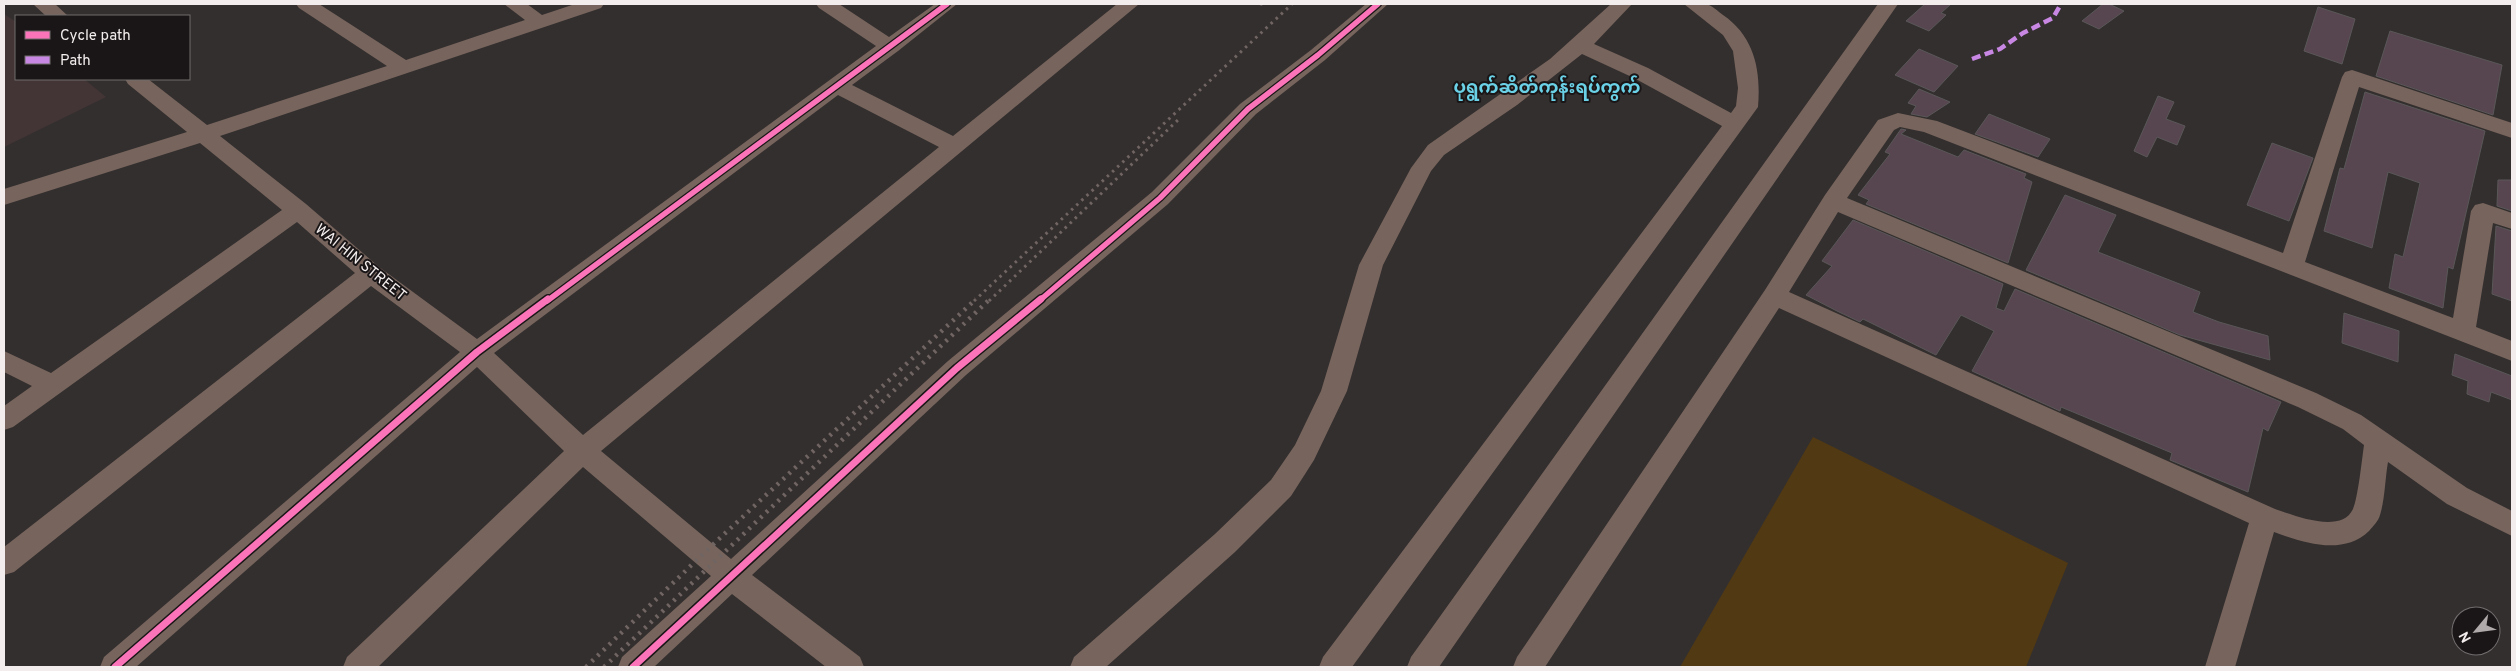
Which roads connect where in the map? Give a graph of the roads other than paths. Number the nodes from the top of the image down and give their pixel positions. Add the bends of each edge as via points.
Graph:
1 (43, 4) edge
2 (306, 4) edge
3 (514, 4) edge
4 (594, 4) edge
5 (826, 4) edge
6 (946, 4) edge
7 (1129, 4) edge
8 (1378, 4) edge
9 (1622, 4) edge
10 (1694, 4) edge
11 (1888, 4) edge
12 (57, 15) edge
13 (540, 22) junction
14 (1580, 45) junction
15 (891, 47) junction
16 (404, 68) junction
17 (136, 80) edge
18 (837, 86) junction
19 (1734, 124) junction
20 (2512, 131) edge
21 (204, 134) junction
22 (954, 146) junction
23 (4, 197) edge
24 (1833, 201) junction
25 (298, 210) junction
26 (2512, 221) edge
27 (2291, 267) junction
28 (371, 273) junction
29 (1774, 296) junction
30 (2464, 333) junction
31 (2512, 351) edge
32 (477, 352) junction
33 (4, 361) edge
34 (53, 385) junction
35 (4, 420) edge
36 (2378, 441) junction
37 (582, 451) junction
38 (2265, 517) junction
39 (2512, 524) edge
40 (4, 563) edge
41 (730, 575) junction
42 (115, 667) edge
43 (358, 667) edge
44 (632, 667) edge
45 (849, 667) edge
46 (1085, 667) edge
47 (1334, 667) edge
48 (1422, 667) edge
49 (1528, 667) edge
50 (2220, 667) edge

1 - 12 street
2 - 16 street
3 - 13 street
4 - 13 street
5 - 15 street
6 - 15 street
7 - 22 street
8 - 41 street via 1248,109 1160,198 957,368
9 - 14 street
10 - 19 street via 1734,34 1743,51 1750,89 1747,106
11 - 48 street
13 - 16 street
14 - 19 street via 1641,73
14 - 46 street via 1436,150 1422,168 1371,266 1334,391 1305,452 1281,488 1225,543
15 - 18 street
16 - 21 street
17 - 21 street, WAI HIN STREET
18 - 22 street
18 - 32 street
19 - 47 street
20 - 27 street via 2352,77
21 - 23 street
21 - 25 street, WAI HIN STREET
22 - 37 street
24 - 27 street via 1886,125 1898,120 1929,126
24 - 29 street
24 - 36 street via 2307,400 2352,422
25 - 28 street, WAI HIN STREET
25 - 34 street
26 - 30 street via 2483,211
27 - 30 street
28 - 32 street, WAI HIN STREET
28 - 40 street
29 - 38 street
29 - 49 street
30 - 31 street
32 - 37 street, WAI HIN STREET
32 - 42 street
33 - 34 street
34 - 35 street
36 - 38 street via 2366,515 2352,529 2333,534 2304,531
36 - 39 street via 2457,496
37 - 41 street, WAI HIN STREET
37 - 43 street
38 - 50 street
41 - 44 street
41 - 45 street, WAI HIN STREET

